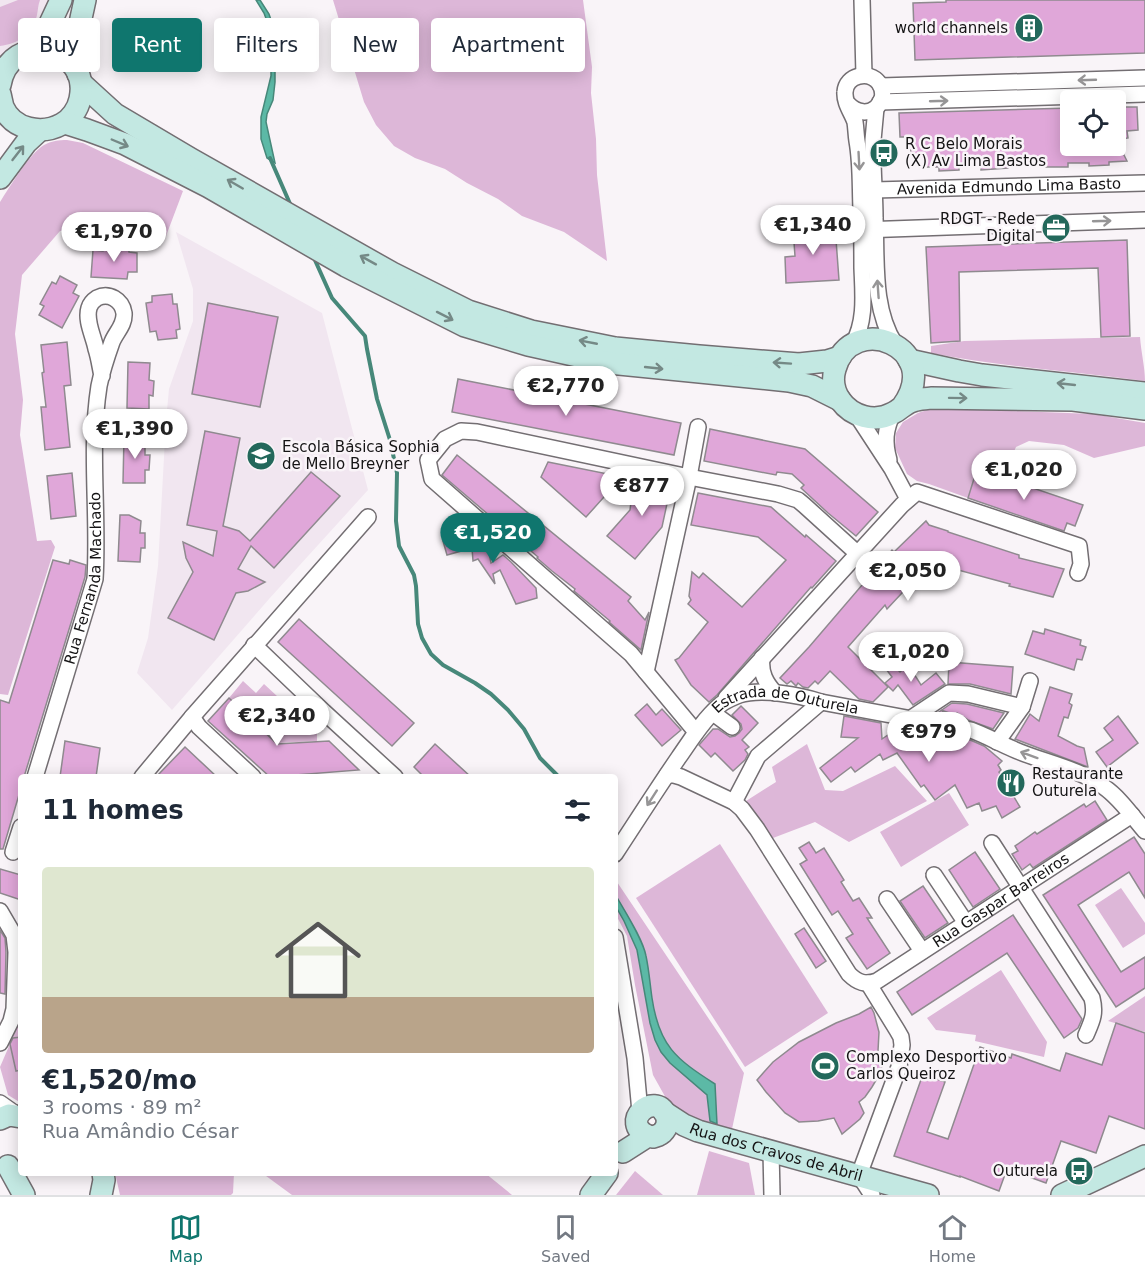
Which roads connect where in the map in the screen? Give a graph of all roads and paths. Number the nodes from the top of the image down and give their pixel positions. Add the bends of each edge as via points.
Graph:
1 (61, 0) edge
2 (85, 0) edge
3 (862, 0) edge
4 (47, 18) edge
5 (18, 55) edge
6 (77, 72) edge
7 (864, 75) junction
8 (1145, 78) edge
9 (80, 79) junction
10 (880, 86) junction
11 (1145, 94) edge
12 (1, 100) edge
13 (848, 104) junction
14 (878, 105) junction
15 (65, 123) junction
16 (39, 131) junction
17 (0, 178) edge
18 (1145, 183) edge
19 (874, 190) junction
20 (1145, 220) edge
21 (869, 230) junction
22 (847, 351) junction
23 (902, 352) junction
24 (102, 376) dead end
25 (1145, 393) edge
26 (840, 400) junction
27 (1145, 409) edge
28 (897, 410) junction
29 (856, 414) junction
30 (698, 427) dead end
31 (892, 469) junction
32 (689, 477) junction
33 (908, 499) junction
34 (368, 517) dead end
35 (858, 554) junction
36 (1078, 573) dead end
37 (254, 645) junction
38 (762, 658) junction
39 (646, 672) junction
40 (1030, 681) dead end
41 (775, 693) junction
42 (821, 702) junction
43 (1022, 707) junction
44 (716, 708) junction
45 (192, 717) junction
46 (910, 719) junction
47 (732, 727) dead end
48 (696, 732) junction
49 (997, 741) junction
50 (36, 774) edge
51 (144, 774) edge
52 (250, 774) edge
53 (392, 774) edge
54 (667, 775) junction
55 (734, 802) junction
56 (1132, 815) junction
57 (1145, 831) edge
58 (18, 834) edge
59 (992, 843) dead end
60 (618, 849) edge
61 (11, 852) edge
62 (934, 875) dead end
63 (1022, 888) junction
64 (887, 899) dead end
65 (0, 911) edge
66 (966, 923) junction
67 (922, 951) junction
68 (618, 955) edge
69 (868, 983) junction
70 (1086, 1035) dead end
71 (0, 1043) edge
72 (635, 1058) junction
73 (662, 1110) junction
74 (647, 1127) junction
75 (698, 1131) junction
76 (771, 1151) junction
77 (1145, 1156) edge
78 (619, 1157) edge
79 (10, 1164) edge
80 (859, 1175) junction
81 (30, 1176) edge
82 (103, 1176) edge
83 (605, 1176) edge
84 (24, 1195) edge
85 (31, 1195) edge
86 (101, 1195) edge
87 (591, 1195) edge
88 (772, 1195) edge
89 (872, 1195) edge
90 (928, 1195) edge
91 (1062, 1195) edge

1 - 4 street
2 - 9 street via 76,45
3 - 7 street
5 - 12 street via 2,76
6 - 9 street
7 - 10 street via 874,78
7 - 13 street via 849,82 845,93
8 -> 10 street
9 - 15 street via 80,102
22 -> 9 street via 827,361 799,364 615,348 531,331 468,311 392,273 115,114
10 - 14 street
14 -> 11 street
12 - 16 street via 12,120
13 - 14 street via 865,113
13 -> 21 street via 855,122
14 - 19 street via 873,138
15 - 16 street
15 -> 26 street via 125,144 346,266 465,326 609,363 789,381 812,386
17 -> 16 street
18 - 19 street, Avenida Edmundo Lima Basto
19 - 21 street
21 -> 20 street
21 - 22 street via 859,334
23 -> 21 street via 889,335 879,302
22 - 23 street via 863,340 874,339 885,340
22 - 26 street via 834,374
25 -> 23 street via 982,375
23 - 28 street via 913,372 913,385 909,397
24 - 50 street, Rua Fernanda Machado via 94,448 95,579
26 - 29 street
28 -> 27 street via 912,401 931,398 1072,400
28 - 29 street via 881,418
28 - 31 street via 886,436
29 - 31 street
30 - 32 street
31 - 33 street
32 - 35 street via 798,500
32 - 39 street
32 - 39 street via 477,432 461,431 445,439 428,460 432,479 631,654
33 - 35 street
33 - 36 street via 917,492 1079,546
34 - 37 street
35 - 38 street
37 - 45 street
37 - 53 street
38 - 41 street via 764,678
38 - 44 street
39 - 48 street
40 - 43 street
41 - 42 street, Estrada de Outurela
41 - 44 street, Estrada de Outurela via 741,694
42 - 46 street, Estrada de Outurela
42 - 55 street via 758,756
43 - 46 street via 949,693
43 - 49 street
44 - 47 street
44 - 48 street, Estrada de Outurela
45 - 51 street
45 - 52 street
46 - 49 street, Estrada de Outurela via 971,730
48 - 54 street, Estrada de Outurela
56 -> 49 street, Estrada de Outurela via 1103,786
54 - 55 street via 681,777
54 -> 60 street, Estrada de Outurela
55 - 69 street via 757,829 849,974
56 - 57 street, Estrada de Outurela
56 - 63 street, Rua Gaspar Barreiros
58 - 61 street
59 - 63 street
62 - 66 street
63 - 66 street, Rua Gaspar Barreiros
63 - 70 street via 1092,998 1094,1015
64 - 67 street
65 - 71 street via 14,935 16,952 14,1009
66 - 67 street, Rua Gaspar Barreiros
67 - 69 street, Rua Gaspar Barreiros
68 - 72 street
69 - 80 street via 901,1037 902,1046
72 - 73 street via 652,1099
72 - 74 street
73 - 74 street via 667,1120 665,1129
73 - 75 street, Rua dos Cravos de Abril
74 - 75 street
74 - 78 street
75 - 76 street, Rua dos Cravos de Abril
76 - 80 street, Rua dos Cravos de Abril
76 - 88 street
77 - 91 street
79 - 84 street
80 - 89 street
80 - 90 street, Rua dos Cravos de Abril
81 - 85 street
82 - 86 street
83 - 87 street

